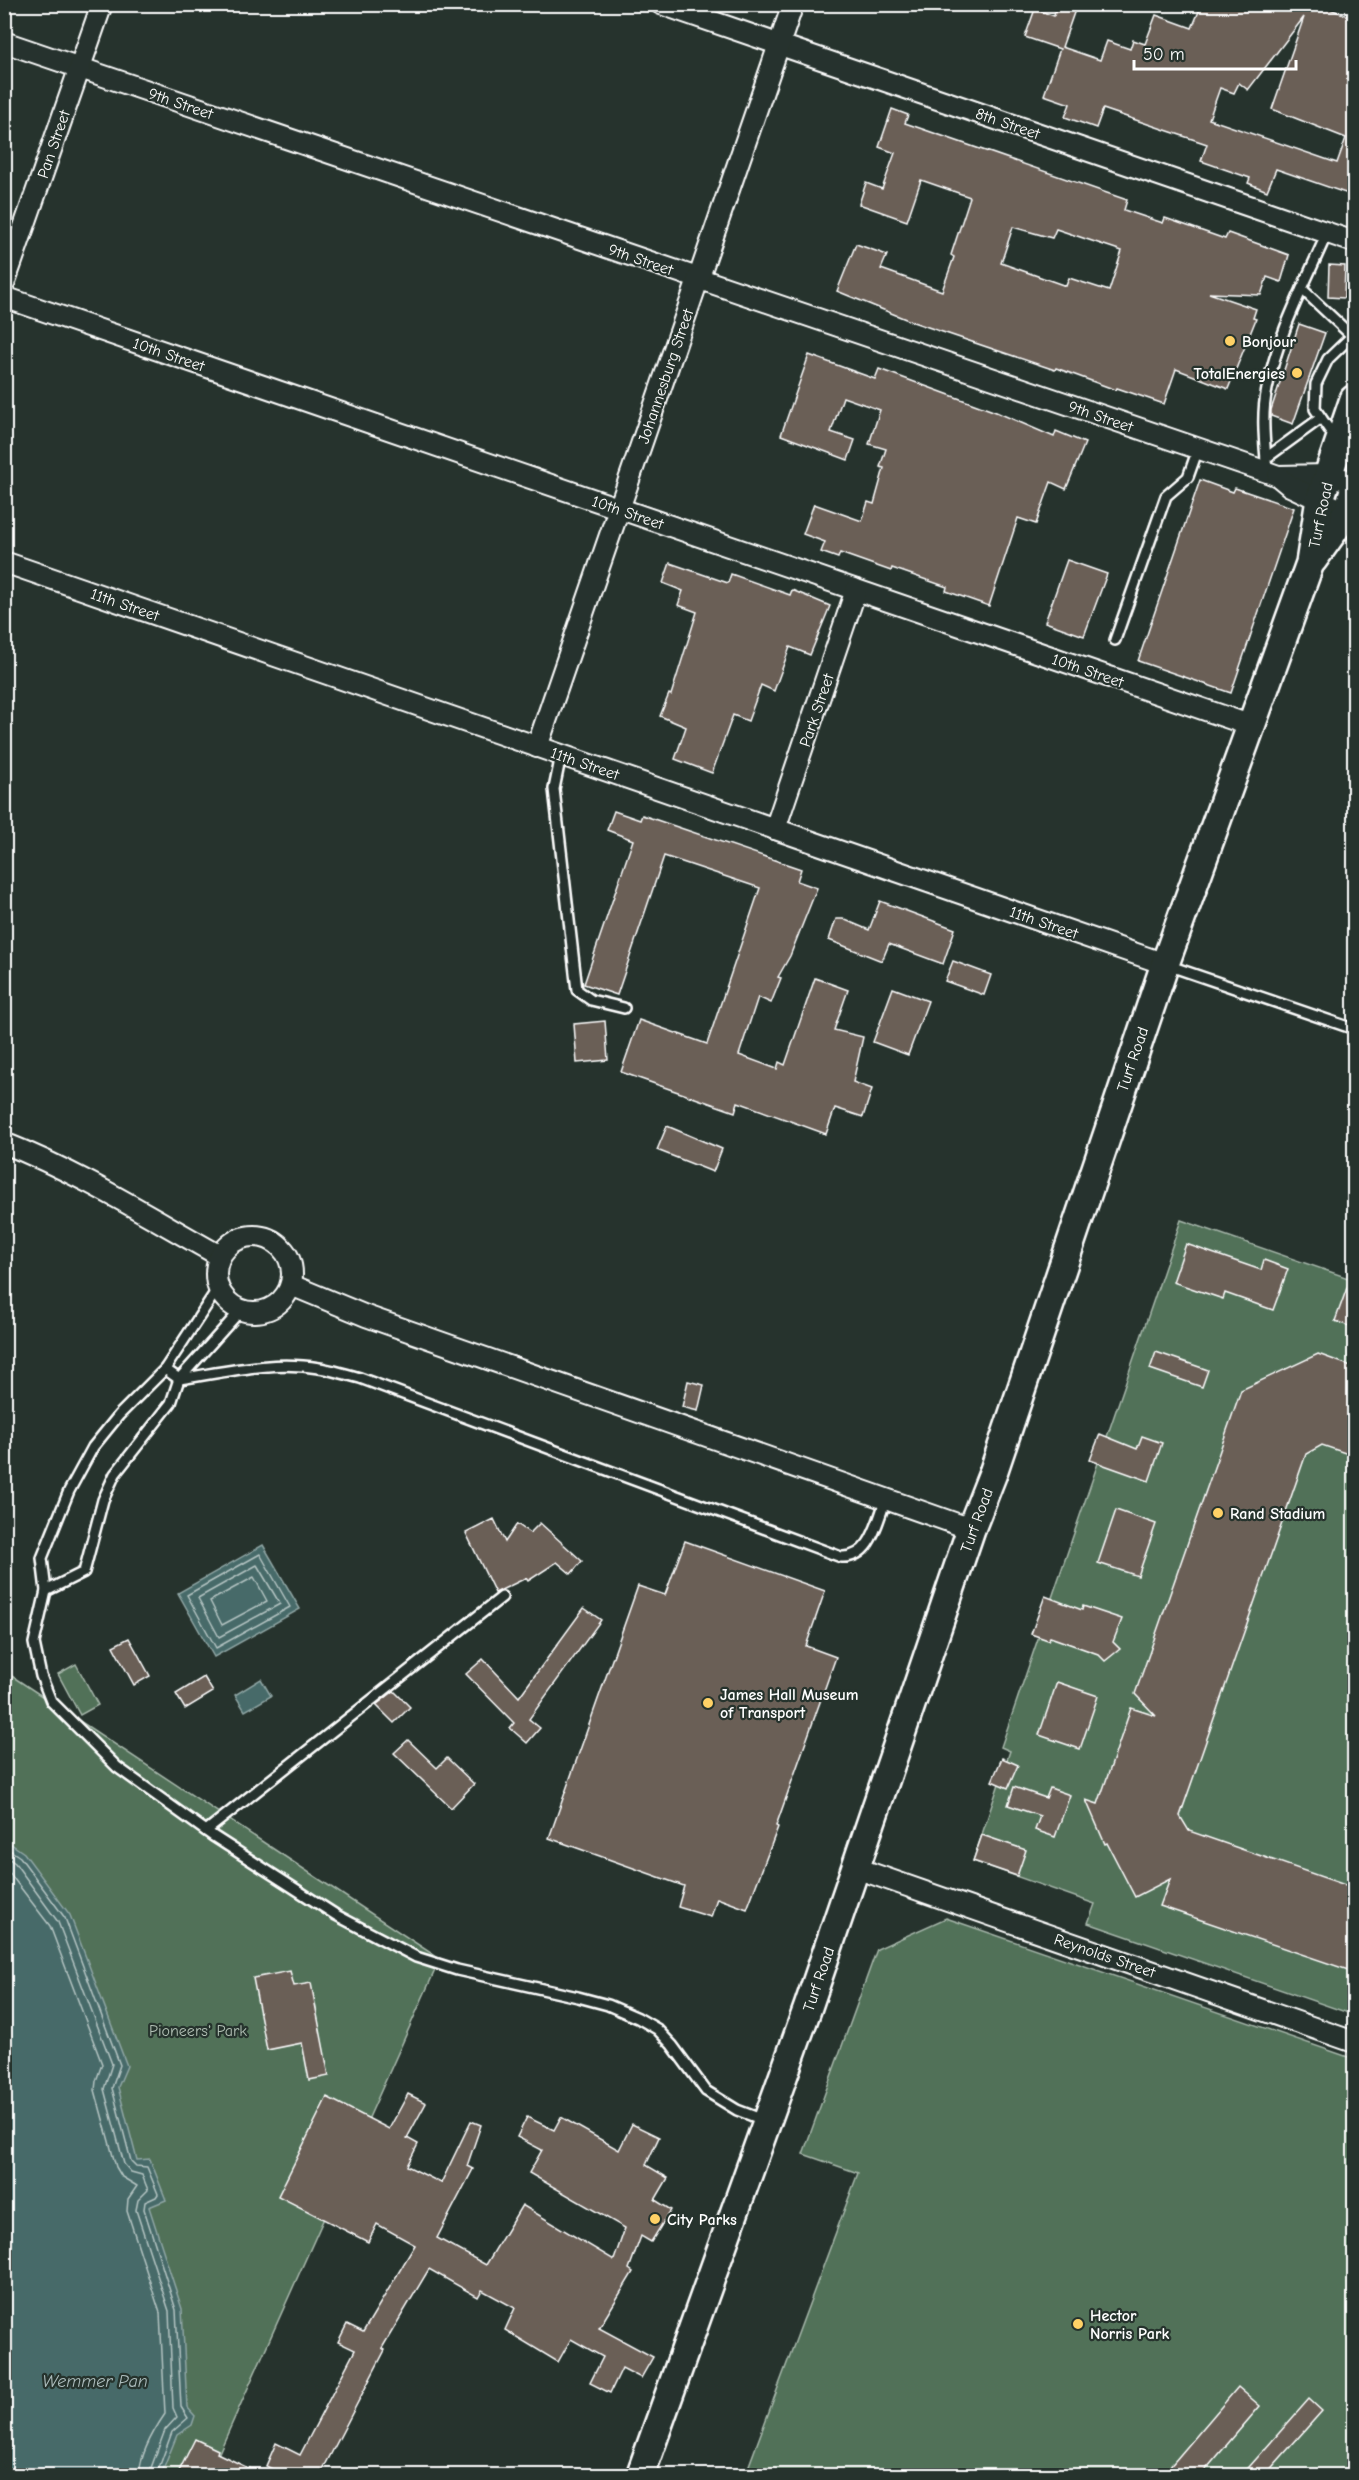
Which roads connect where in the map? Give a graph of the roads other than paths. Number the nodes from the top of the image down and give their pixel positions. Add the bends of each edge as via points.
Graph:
1 (102, 4) edge
2 (661, 4) edge
3 (793, 4) edge
4 (4, 42) edge
5 (779, 45) junction
6 (80, 68) junction
7 (1327, 233) junction
8 (1354, 242) edge
9 (698, 279) junction
10 (4, 284) edge
11 (1302, 289) junction
12 (4, 297) edge
13 (1353, 335) edge
14 (1354, 399) edge
15 (1321, 418) junction
16 (1339, 445) junction
17 (1198, 449) junction
18 (1270, 469) junction
19 (1354, 482) edge
20 (1324, 487) junction
21 (1352, 506) edge
22 (619, 509) junction
23 (4, 562) edge
24 (1310, 563) junction
25 (856, 591) junction
26 (1115, 640) dead end
27 (1252, 726) junction
28 (537, 747) junction
29 (561, 755) junction
30 (775, 829) junction
31 (1165, 964) junction
32 (624, 1008) dead end
33 (1354, 1029) edge
34 (4, 1143) edge
35 (220, 1256) junction
36 (291, 1285) junction
37 (218, 1288) junction
38 (241, 1310) junction
39 (165, 1369) junction
40 (179, 1379) junction
41 (886, 1499) junction
42 (971, 1529) junction
43 (46, 1591) junction
44 (502, 1597) dead end
45 (206, 1831) junction
46 (856, 1868) junction
47 (1354, 2042) edge
48 (767, 2122) junction
49 (640, 2475) edge

1 - 6 street, Pan Street
2 - 5 street, 8th Street
3 - 5 street, Johannesburg Street
4 - 6 street, 9th Street
5 - 7 street, 8th Street
5 - 9 street, Johannesburg Street
6 - 9 street, 9th Street
6 - 10 street, Pan Street
7 - 8 street, 8th Street
7 - 11 lane
9 - 17 street, 9th Street
9 - 22 street, Johannesburg Street
11 - 13 lane
11 - 18 lane via 1284,325 1266,390 1264,433
12 - 22 street, 10th Street
13 - 15 lane via 1328,359 1317,384 1315,409
14 - 16 main road, Turf Road
15 - 16 lane
15 - 18 lane
16 - 20 main road, Turf Road
17 - 18 street, 9th Street
17 - 26 lane via 1188,477 1166,496
18 - 20 street, 9th Street via 1290,486
19 - 20 street
20 - 21 street
20 - 24 main road, Turf Road
21 - 24 main road, Turf Road
22 - 25 street, 10th Street
22 - 28 street, Johannesburg Street
23 - 28 street, 11th Street
24 - 27 main road, Turf Road
25 - 27 street, 10th Street
25 - 30 street, Park Street
27 - 31 main road, Turf Road
28 - 29 street, 11th Street
29 - 30 street, 11th Street
29 - 32 lane via 554,789 577,990 591,1000
30 - 31 street, 11th Street
31 - 33 lane
31 - 42 main road, Turf Road
34 - 35 street via 106,1192
35 - 36 street via 236,1241 257,1236 267,1239 285,1252 291,1262
35 - 37 street via 216,1266
36 - 38 street via 272,1308 262,1312
36 - 41 street via 388,1324
37 - 38 street via 224,1298
37 - 39 lane
38 - 40 lane
39 - 40 lane
39 - 43 lane via 104,1433 78,1472 42,1558
40 - 41 lane via 262,1366 302,1366 339,1372 841,1557 852,1558 867,1545
40 - 43 lane via 171,1403 115,1474 103,1500 84,1572
41 - 42 street
42 - 46 main road, Turf Road
43 - 45 lane via 34,1644 51,1701 117,1767
44 - 45 lane
45 - 48 lane via 336,1915 416,1957 608,2005 638,2018 657,2029 706,2091 719,2101
46 - 47 street, Reynolds Street
46 - 48 main road, Turf Road
48 - 49 main road, Turf Road

